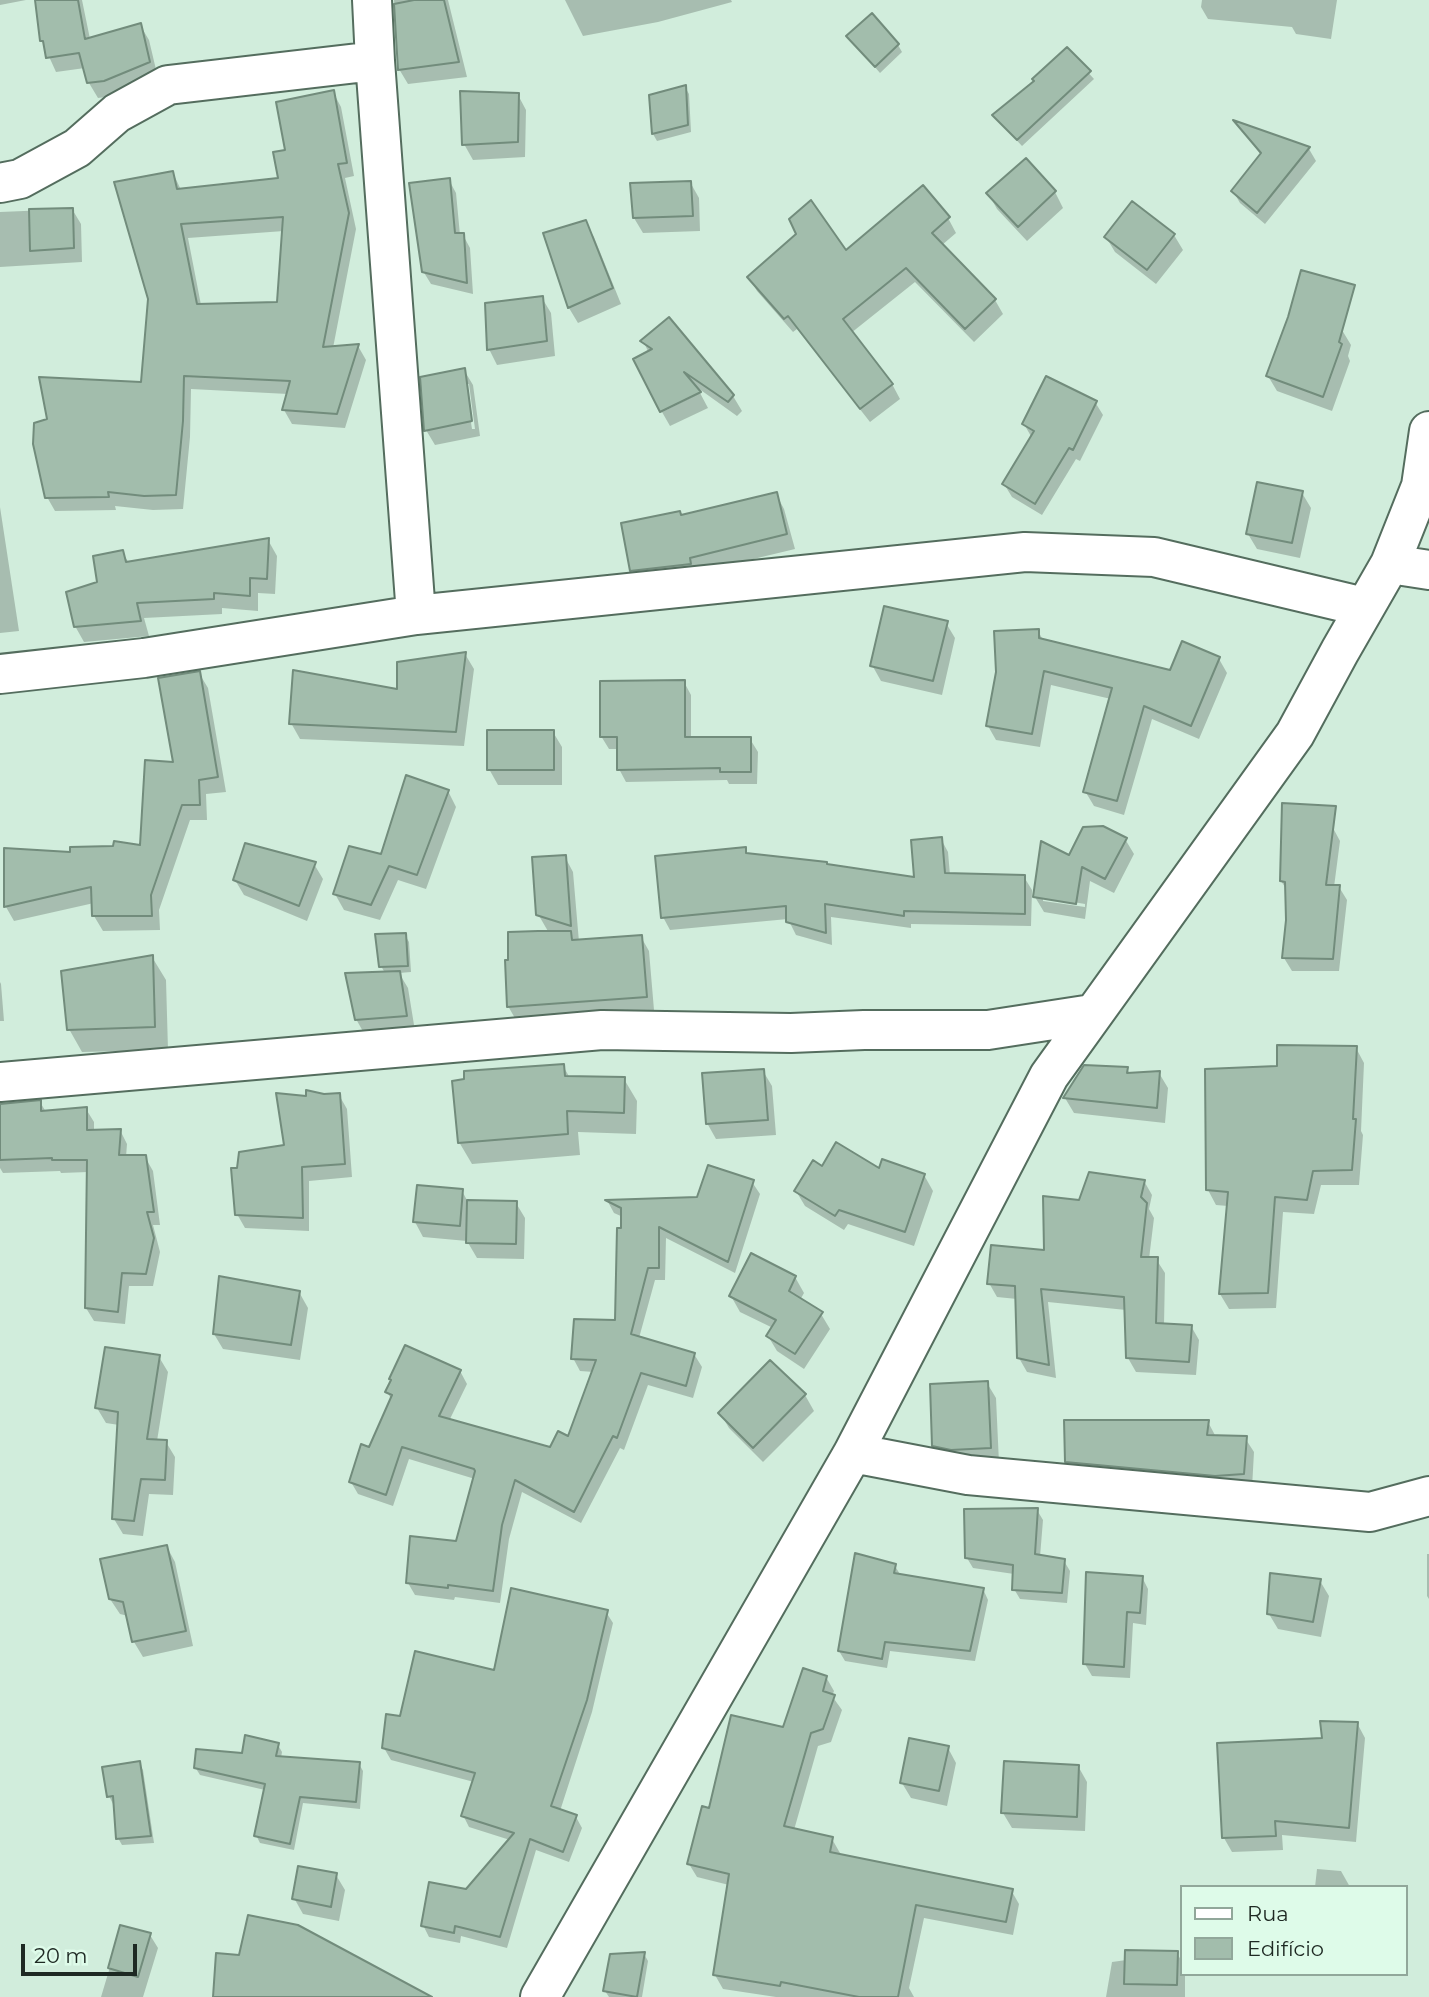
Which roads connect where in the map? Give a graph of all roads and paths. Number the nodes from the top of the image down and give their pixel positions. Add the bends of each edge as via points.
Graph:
1 (372, 0) edge
2 (375, 61) junction
3 (0, 183) edge
4 (1429, 431) edge
5 (1390, 565) junction
6 (1429, 570) edge
7 (1364, 607) junction
8 (416, 615) junction
9 (0, 674) edge
10 (1092, 1014) junction
11 (0, 1082) edge
12 (853, 1453) junction
13 (1429, 1496) edge
14 (540, 1997) edge

1 - 2 street
2 - 3 street via 168,85 117,113 77,148 20,179
2 - 8 street
4 - 5 street via 1422,486
5 - 6 street
5 - 7 street
7 - 8 street via 1154,557 1025,552
7 - 10 street via 1295,734
8 - 9 street via 144,658
10 - 11 street via 988,1030 602,1030
10 - 12 street via 1049,1076
12 - 13 street via 968,1475 1370,1512
12 - 14 street

